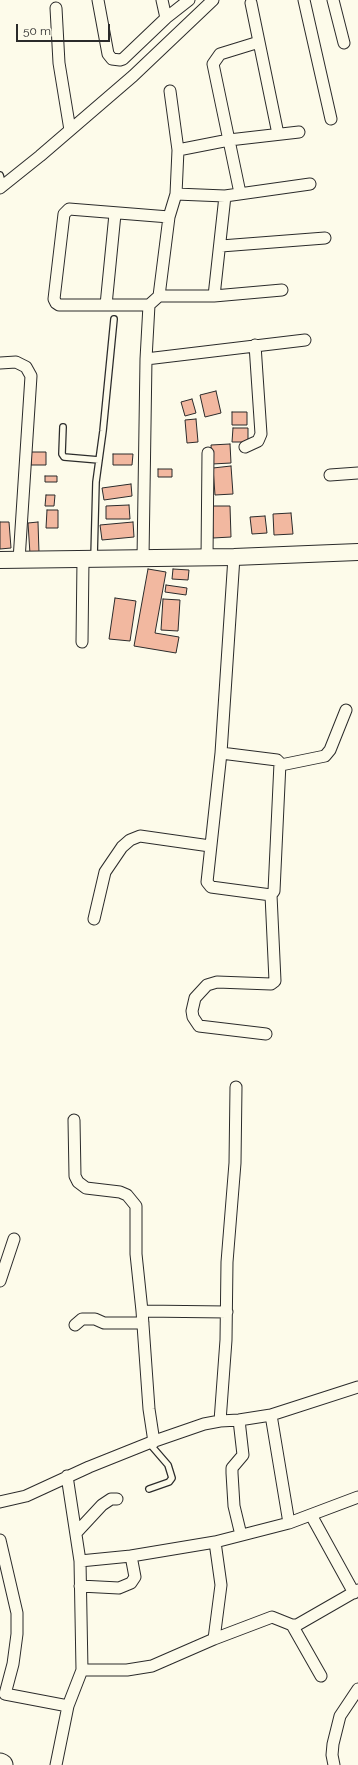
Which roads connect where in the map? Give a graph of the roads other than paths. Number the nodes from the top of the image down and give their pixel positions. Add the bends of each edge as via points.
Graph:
1 (98, 0) edge
2 (162, 0) edge
3 (189, 0) edge
4 (213, 0) edge
5 (304, 0) edge
6 (333, 0) edge
7 (252, 3) dead end
8 (56, 8) dead end
9 (166, 18) junction
10 (259, 42) junction
11 (344, 43) dead end
12 (170, 91) dead end
13 (331, 119) dead end
14 (70, 130) junction
15 (299, 132) dead end
16 (278, 134) junction
17 (229, 140) junction
18 (178, 150) junction
19 (1, 183) edge
20 (310, 184) dead end
21 (240, 193) junction
22 (176, 194) junction
23 (225, 196) junction
24 (115, 214) junction
25 (169, 217) junction
26 (325, 238) dead end
27 (220, 246) junction
28 (282, 290) dead end
29 (159, 296) junction
30 (214, 296) junction
31 (106, 305) junction
32 (149, 305) junction
33 (114, 320) dead end
34 (305, 340) dead end
35 (255, 345) junction
36 (146, 359) junction
37 (0, 363) edge
38 (63, 427) dead end
39 (245, 447) dead end
40 (208, 453) dead end
41 (99, 460) junction
42 (358, 473) edge
43 (330, 475) dead end
44 (358, 552) edge
45 (234, 557) junction
46 (143, 558) junction
47 (207, 558) junction
48 (0, 560) edge
49 (19, 560) junction
50 (88, 560) junction
51 (82, 642) dead end
52 (346, 710) dead end
53 (221, 753) junction
54 (281, 765) junction
55 (210, 846) junction
56 (271, 895) junction
57 (94, 919) dead end
58 (266, 1034) dead end
59 (236, 1087) dead end
60 (74, 1120) dead end
61 (14, 1238) dead end
62 (0, 1281) edge
63 (142, 1311) junction
64 (227, 1312) junction
65 (143, 1323) junction
66 (75, 1325) dead end
67 (358, 1387) edge
68 (271, 1415) junction
69 (239, 1420) junction
70 (220, 1421) junction
71 (151, 1443) junction
72 (67, 1476) junction
73 (149, 1489) dead end
74 (358, 1497) edge
75 (0, 1499) edge
76 (117, 1499) dead end
77 (311, 1515) junction
78 (289, 1523) junction
79 (76, 1533) junction
80 (241, 1535) junction
81 (0, 1540) edge
82 (215, 1542) junction
83 (131, 1556) junction
84 (80, 1561) junction
85 (80, 1586) junction
86 (356, 1591) edge
87 (292, 1625) junction
88 (214, 1639) junction
89 (82, 1670) junction
90 (321, 1676) dead end
91 (358, 1689) edge
92 (3, 1694) edge
93 (68, 1706) junction
94 (56, 1765) edge
95 (334, 1765) edge

1 - 9 street via 106,46 110,56 116,60 123,59
2 - 9 street
3 - 9 street
4 - 14 street via 134,76
5 - 13 street
6 - 11 street
7 - 10 street
8 - 14 street via 59,63
10 - 16 street
10 - 17 street via 220,54 213,64
12 - 18 street
14 - 19 street
15 - 16 street
16 - 17 street
17 - 18 street
17 - 21 street
18 - 22 street
20 - 21 street
21 - 23 street
22 - 23 street
22 - 25 street
23 - 27 street
24 - 25 street
24 - 31 street
24 - 31 street via 69,209 66,211 54,299 59,305
25 - 29 street
26 - 27 street
27 - 30 street
28 - 30 street
29 - 30 street
29 - 32 street
31 - 32 street
32 - 36 street
33 - 41 lane
34 - 35 street
35 - 36 street
35 - 39 street via 261,434 258,441
36 - 46 street
37 - 49 street via 16,362 26,367 31,376
38 - 41 lane via 64,457
40 - 47 street
41 - 50 lane
42 - 43 street
44 - 45 street
45 - 47 street
45 - 53 street
46 - 47 street
46 - 50 street
48 - 49 street
49 - 50 street
50 - 51 street
52 - 54 street via 330,750 325,756
53 - 54 street via 277,760
53 - 55 street
54 - 56 street via 274,891
55 - 56 street via 207,882 209,886
55 - 57 street via 140,836 130,840 105,872
56 - 58 street via 275,981 270,984 217,982 207,985 195,998 192,1010 193,1018 199,1026
59 - 64 street via 235,1163 227,1262
60 - 63 street via 75,1176 78,1182 86,1188 120,1192 127,1195 136,1206 136,1254
61 - 62 street
63 - 64 street
63 - 65 street
64 - 70 street
65 - 66 street via 104,1323 95,1319 82,1319
65 - 71 street
67 - 68 street
68 - 69 street
68 - 78 street
69 - 70 street
69 - 80 street via 243,1455 232,1468 232,1473 234,1506
70 - 71 street via 204,1424
71 - 72 street
71 - 73 lane via 168,1465 172,1478 169,1482
72 - 75 street via 26,1496
72 - 79 street
74 - 77 street
76 - 79 street via 102,1505
77 - 78 street
77 - 86 street
78 - 80 street
79 - 84 street
80 - 82 street
81 - 92 street via 17,1613 14,1664
82 - 83 street
82 - 88 street via 221,1585
83 - 84 street
83 - 85 street via 135,1577 132,1583 119,1588
84 - 85 street
85 - 89 street
86 - 87 street via 304,1622
87 - 88 street via 272,1617
87 - 90 street
88 - 89 street via 152,1666 128,1670
89 - 93 street
91 - 95 street via 338,1724 333,1744
92 - 93 street
93 - 94 street

